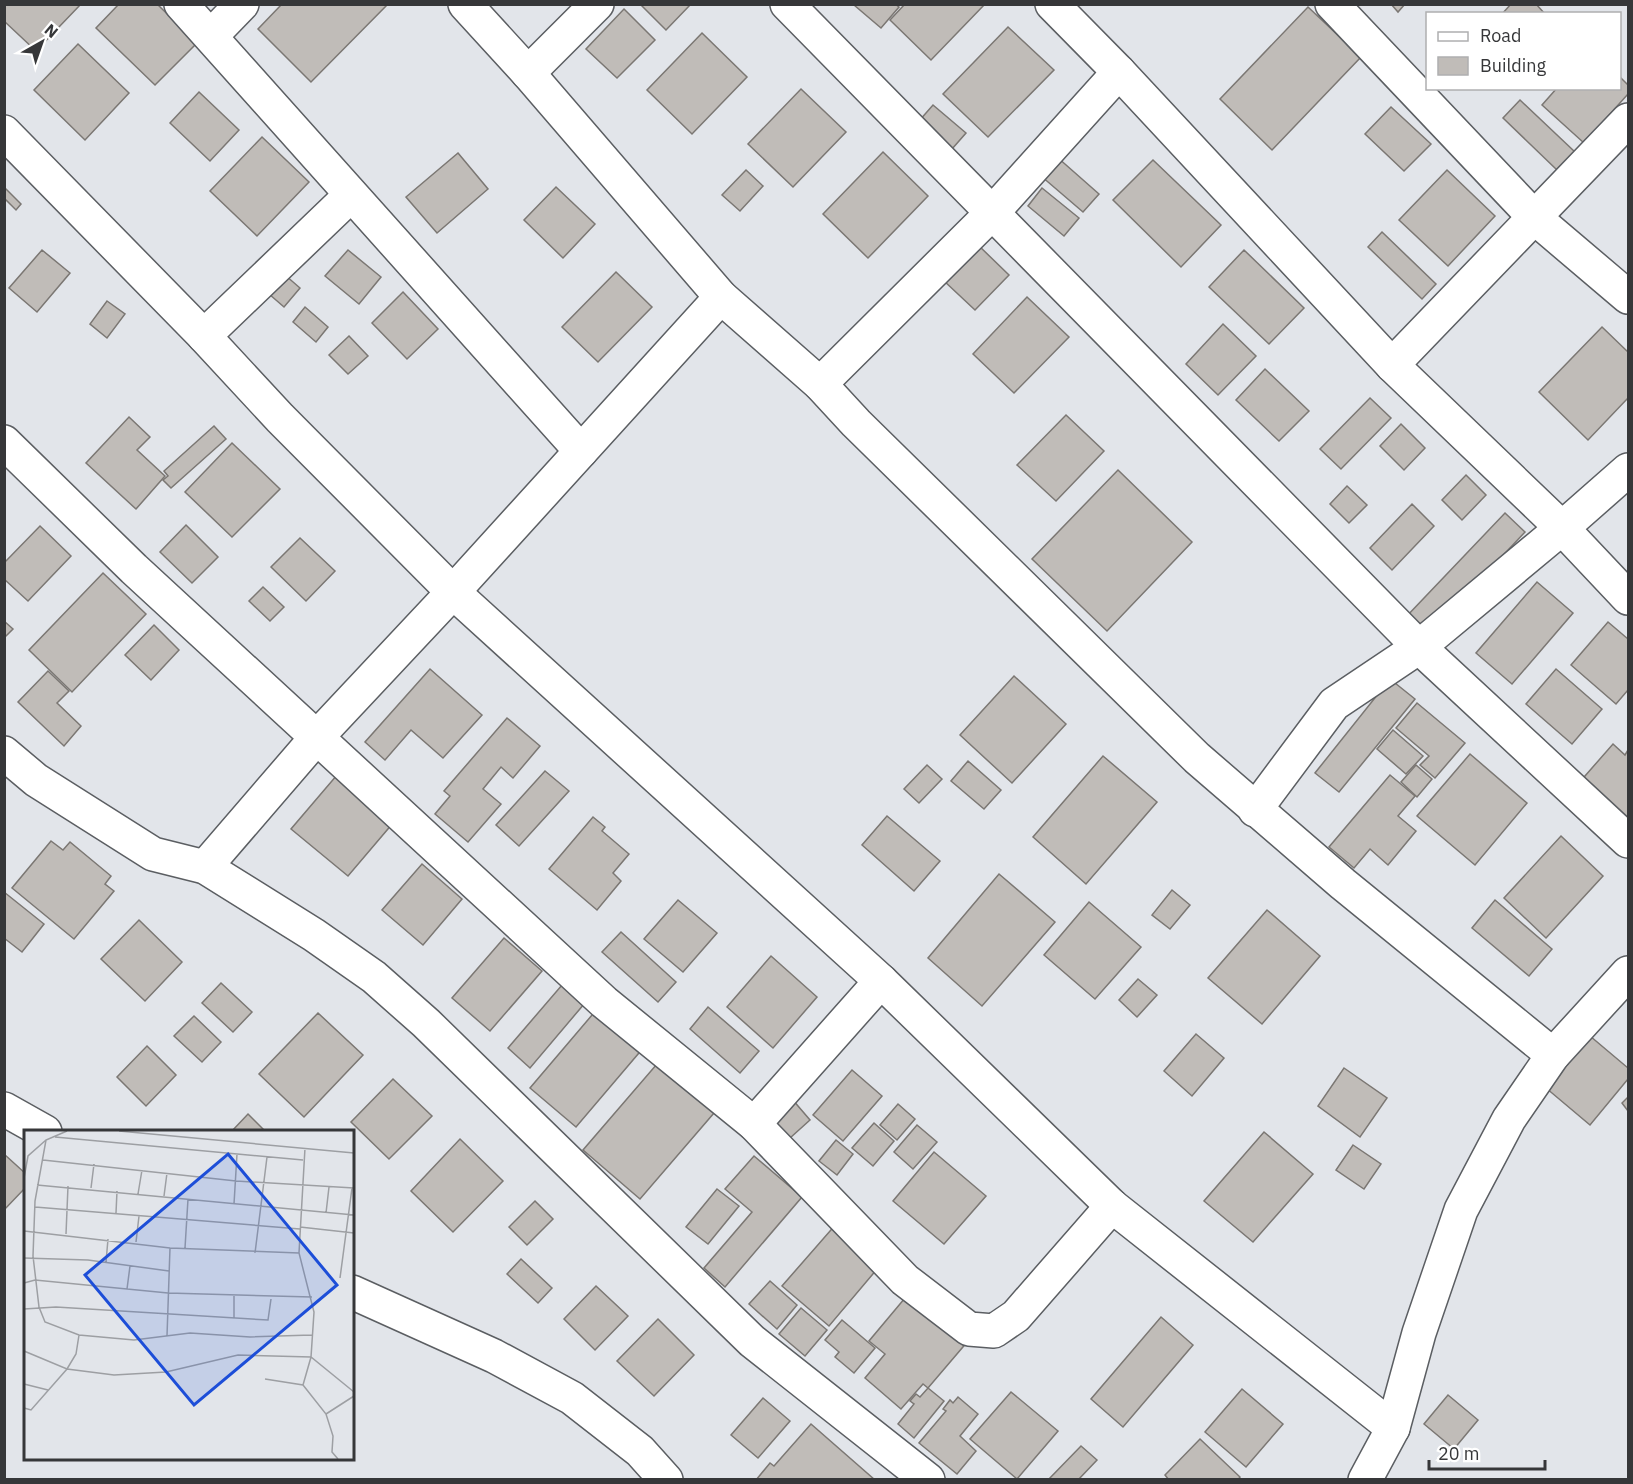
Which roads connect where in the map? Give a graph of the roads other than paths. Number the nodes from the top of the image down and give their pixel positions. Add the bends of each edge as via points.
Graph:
1 (181, 4) edge
2 (242, 4) edge
3 (465, 4) edge
4 (597, 4) edge
5 (787, 4) edge
6 (1052, 4) edge
7 (1332, 4) edge
8 (211, 36) junction
9 (1119, 72) junction
10 (528, 73) junction
11 (1629, 120) edge
12 (4, 132) edge
13 (351, 195) junction
14 (992, 213) junction
15 (1535, 218) junction
16 (721, 297) junction
17 (1629, 297) edge
18 (204, 336) junction
19 (1392, 365) junction
20 (820, 384) junction
21 (4, 442) edge
22 (581, 451) junction
23 (1629, 470) edge
24 (1562, 528) junction
25 (453, 592) junction
26 (1629, 598) edge
27 (1419, 647) junction
28 (317, 737) junction
29 (4, 753) edge
30 (1256, 810) junction
31 (1629, 841) edge
32 (205, 867) junction
33 (1629, 973) edge
34 (881, 981) junction
35 (1554, 1054) junction
36 (4, 1109) edge
37 (754, 1124) junction
38 (43, 1130) edge
39 (1112, 1206) junction
40 (354, 1293) edge
41 (1393, 1428) junction
42 (666, 1479) edge
43 (928, 1479) edge
44 (1365, 1479) edge

1 - 8 street
2 - 8 street
3 - 10 street
4 - 10 street
5 - 14 street
6 - 9 street
7 - 15 street
8 - 13 street
9 - 14 street
9 - 19 street
10 - 16 street
11 - 15 street
12 - 18 street
13 - 18 street
13 - 22 street
14 - 20 street
14 - 27 street
15 - 17 street
15 - 19 street
16 - 20 street
16 - 22 street
18 - 25 street
19 - 24 street
20 - 30 street via 1197,758
21 - 28 street via 134,569
22 - 25 street
23 - 24 street
24 - 26 street
24 - 27 street
25 - 28 street
25 - 34 street
27 - 30 street via 1334,704
27 - 31 street
28 - 32 street
28 - 37 street via 604,1002
29 - 32 street via 36,780 153,854
30 - 35 street
32 - 43 street via 375,977 752,1341
33 - 35 street
34 - 37 street
34 - 39 street
35 - 41 street via 1509,1119 1461,1210 1419,1333
36 - 38 street
37 - 39 street via 905,1280 969,1329 994,1331 1016,1316
39 - 41 street
40 - 42 street via 494,1356 572,1398 640,1451
41 - 44 street

